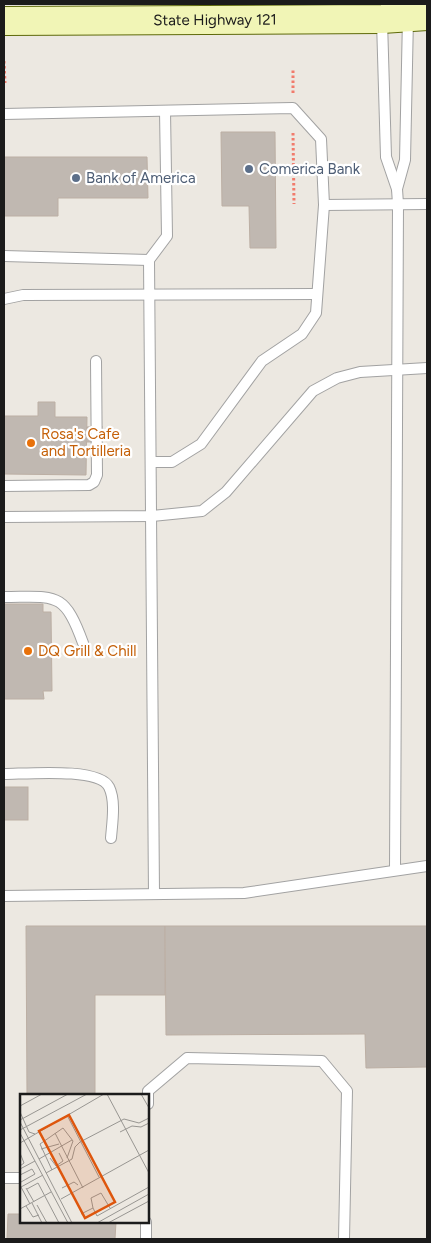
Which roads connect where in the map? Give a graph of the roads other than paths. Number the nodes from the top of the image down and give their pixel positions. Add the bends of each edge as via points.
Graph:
1 (406, 17) edge
2 (4, 21) edge
3 (165, 111) junction
4 (4, 114) edge
5 (397, 189) junction
6 (398, 204) junction
7 (427, 204) edge
8 (324, 205) junction
9 (4, 256) edge
10 (149, 260) junction
11 (316, 294) junction
12 (150, 295) junction
13 (4, 299) edge
14 (96, 361) dead end
15 (398, 368) junction
16 (427, 368) edge
17 (151, 462) junction
18 (4, 486) edge
19 (152, 516) junction
20 (4, 517) edge
21 (4, 597) edge
22 (83, 643) dead end
23 (4, 774) edge
24 (111, 838) dead end
25 (427, 866) edge
26 (395, 870) junction
27 (154, 894) junction
28 (4, 896) edge
29 (148, 1094) edge
30 (4, 1178) edge
31 (20, 1178) edge
32 (146, 1223) edge
33 (146, 1239) edge
34 (344, 1239) edge

1 - 2 main road, State Highway 121
1 - 5 lane via 405,160
1 - 5 lane via 386,157
3 - 4 lane
3 - 8 lane via 293,108 321,139
3 - 10 lane via 167,236
5 - 6 lane
6 - 7 lane
6 - 8 lane
6 - 15 lane
8 - 11 lane
9 - 10 lane
10 - 12 lane
11 - 12 lane
11 - 17 lane via 316,313 302,334 262,361 201,444 172,462
12 - 13 lane via 22,296
12 - 17 lane
14 - 18 lane via 97,475 94,482
15 - 16 lane
15 - 19 lane via 360,372 337,378 313,390 226,492 202,511
15 - 26 lane
17 - 19 lane
19 - 20 lane
19 - 27 lane
21 - 22 lane via 52,597 60,601 68,608
23 - 24 lane via 86,774 103,780 112,799
25 - 26 lane
26 - 27 lane via 244,893
27 - 28 lane
29 - 34 lane via 187,1058 322,1061 347,1091
30 - 31 lane
32 - 33 lane

